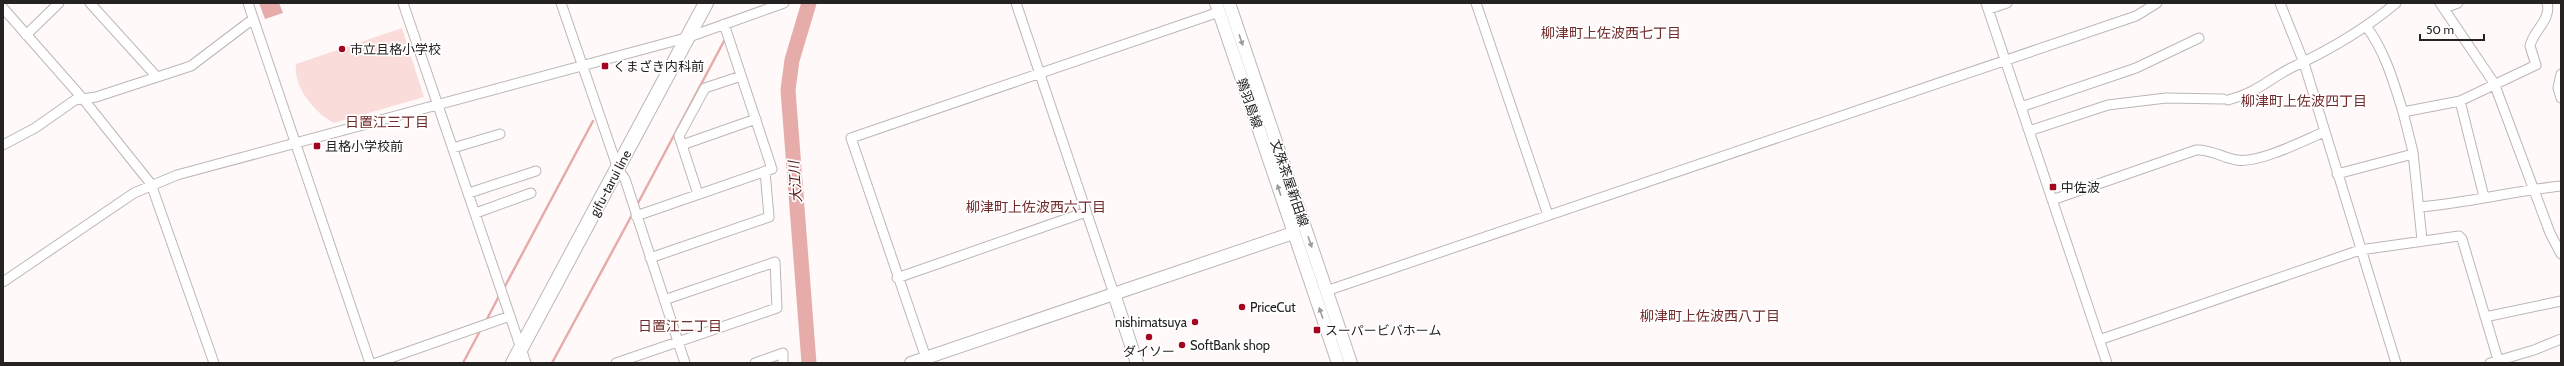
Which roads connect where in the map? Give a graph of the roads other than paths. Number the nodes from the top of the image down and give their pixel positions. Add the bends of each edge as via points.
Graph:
1 (59, 3) edge
2 (90, 3) edge
3 (248, 3) edge
4 (403, 3) edge
5 (561, 3) edge
6 (706, 3) edge
7 (784, 3) edge
8 (1016, 3) edge
9 (1228, 3) edge
10 (1476, 3) edge
11 (2007, 3) edge
12 (2157, 3) edge
13 (2396, 3) edge
14 (2458, 3) edge
15 (2547, 3) edge
16 (2283, 4) edge
17 (1988, 6) edge
18 (2442, 6) edge
19 (1217, 7) edge
20 (3, 8) edge
21 (253, 19) junction
22 (724, 24) junction
23 (2366, 26) junction
24 (26, 34) junction
25 (688, 37) junction
26 (2199, 38) dead end
27 (2006, 60) junction
28 (2304, 63) junction
29 (582, 64) junction
30 (1041, 73) junction
31 (2561, 74) edge
32 (742, 76) junction
33 (157, 77) junction
34 (2494, 83) junction
35 (2561, 98) edge
36 (84, 100) junction
37 (2460, 101) junction
38 (437, 104) junction
39 (2021, 108) junction
40 (2403, 112) junction
41 (756, 119) junction
42 (2029, 131) junction
43 (2324, 132) junction
44 (500, 134) dead end
45 (295, 143) junction
46 (3, 145) edge
47 (682, 145) junction
48 (453, 148) junction
49 (2413, 154) junction
50 (618, 169) junction
51 (536, 171) dead end
52 (765, 171) junction
53 (2337, 174) junction
54 (151, 184) junction
55 (2561, 186) edge
56 (2533, 189) junction
57 (469, 193) junction
58 (532, 193) dead end
59 (698, 194) junction
60 (2484, 197) junction
61 (2052, 200) junction
62 (2420, 207) junction
63 (1086, 212) junction
64 (476, 213) junction
65 (1548, 215) junction
66 (636, 216) junction
67 (1293, 233) junction
68 (2422, 240) junction
69 (2360, 250) junction
70 (2561, 254) edge
71 (650, 258) junction
72 (897, 278) junction
73 (3, 282) edge
74 (1326, 291) junction
75 (1114, 294) junction
76 (664, 300) junction
77 (2561, 301) edge
78 (510, 316) junction
79 (2485, 317) junction
80 (2561, 339) edge
81 (2099, 340) junction
82 (678, 342) junction
83 (520, 350) junction
84 (926, 358) junction
85 (2496, 362) edge
86 (214, 363) edge
87 (370, 363) edge
88 (376, 363) edge
89 (513, 363) edge
90 (526, 363) edge
91 (616, 363) edge
92 (686, 363) edge
93 (755, 363) edge
94 (783, 363) edge
95 (911, 363) edge
96 (1138, 363) edge
97 (1338, 363) edge
98 (1351, 363) edge
99 (2107, 363) edge
100 (2396, 363) edge

1 - 24 street
2 - 33 street
3 - 21 street
4 - 38 street
5 - 29 street
6 - 25 main road, gifu-tarui line
7 - 22 street
8 - 30 street
9 -> 74 main road, 文殊茶屋新田線
10 - 65 street
11 - 17 street
12 - 27 street via 2136,16
13 - 23 street
14 - 18 street
15 - 34 street via 2546,18 2531,40 2530,46 2536,65
16 - 28 street
17 - 27 street
18 - 34 street
19 - 30 street
67 -> 19 main road, 鶉羽島線
20 - 24 street
21 - 33 street via 191,66
21 - 45 street
22 - 25 street
22 - 32 street
23 - 28 street
23 - 40 street via 2374,36 2392,76
24 - 36 street
25 - 29 street
25 - 50 main road, gifu-tarui line
26 - 39 street via 2136,68
27 - 39 street
27 - 65 street
28 - 42 street via 2259,89 2226,100 2166,98 2108,105
28 - 43 street
29 - 38 street
29 - 50 street
30 - 63 street
30 - 72 street via 851,138
31 - 35 street via 2558,88
32 - 41 street
32 - 47 street via 705,88 679,136
33 - 36 street
34 - 37 street
34 - 56 street
36 - 46 street via 75,100 35,128
36 - 54 street
37 - 40 street
37 - 60 street
38 - 45 street
38 - 48 street
39 - 42 street
40 - 49 street
41 - 47 street
41 - 52 street via 772,169
42 - 61 street
43 - 53 street
43 - 61 street via 2285,149 2246,161 2204,149 2196,150
44 - 48 street
45 - 54 street via 221,161
45 - 87 street
47 - 59 street
48 - 57 street
49 - 53 street
49 - 62 street
50 - 66 street via 625,179
50 - 83 main road, gifu-tarui line
51 - 57 street
52 - 59 street
52 - 71 street via 769,218
53 - 69 street
54 - 73 street via 134,192
54 - 86 street
55 - 56 street
56 - 60 street
56 - 70 street
57 - 64 street
58 - 64 street
59 - 66 street
60 - 62 street via 2453,204
61 - 81 street
62 - 68 street
63 - 72 street
63 - 75 street
64 - 78 street
65 - 74 street
66 - 71 street
67 - 75 main road
97 -> 67 main road, 鶉羽島線
68 - 69 street
68 - 79 street via 2459,236 2462,239
69 - 81 street
69 - 100 street
71 - 76 street
72 - 84 street
74 - 98 main road, 文殊茶屋新田線
75 - 84 main road
75 - 96 main road
76 - 82 street
76 - 82 street via 775,262 777,308
77 - 79 street
78 - 83 street
78 - 88 street
79 - 85 street
80 - 85 street
81 - 99 street
82 - 91 street
82 - 92 street
83 - 89 main road, gifu-tarui line
83 - 90 street
84 - 95 main road
93 - 94 street via 783,354

